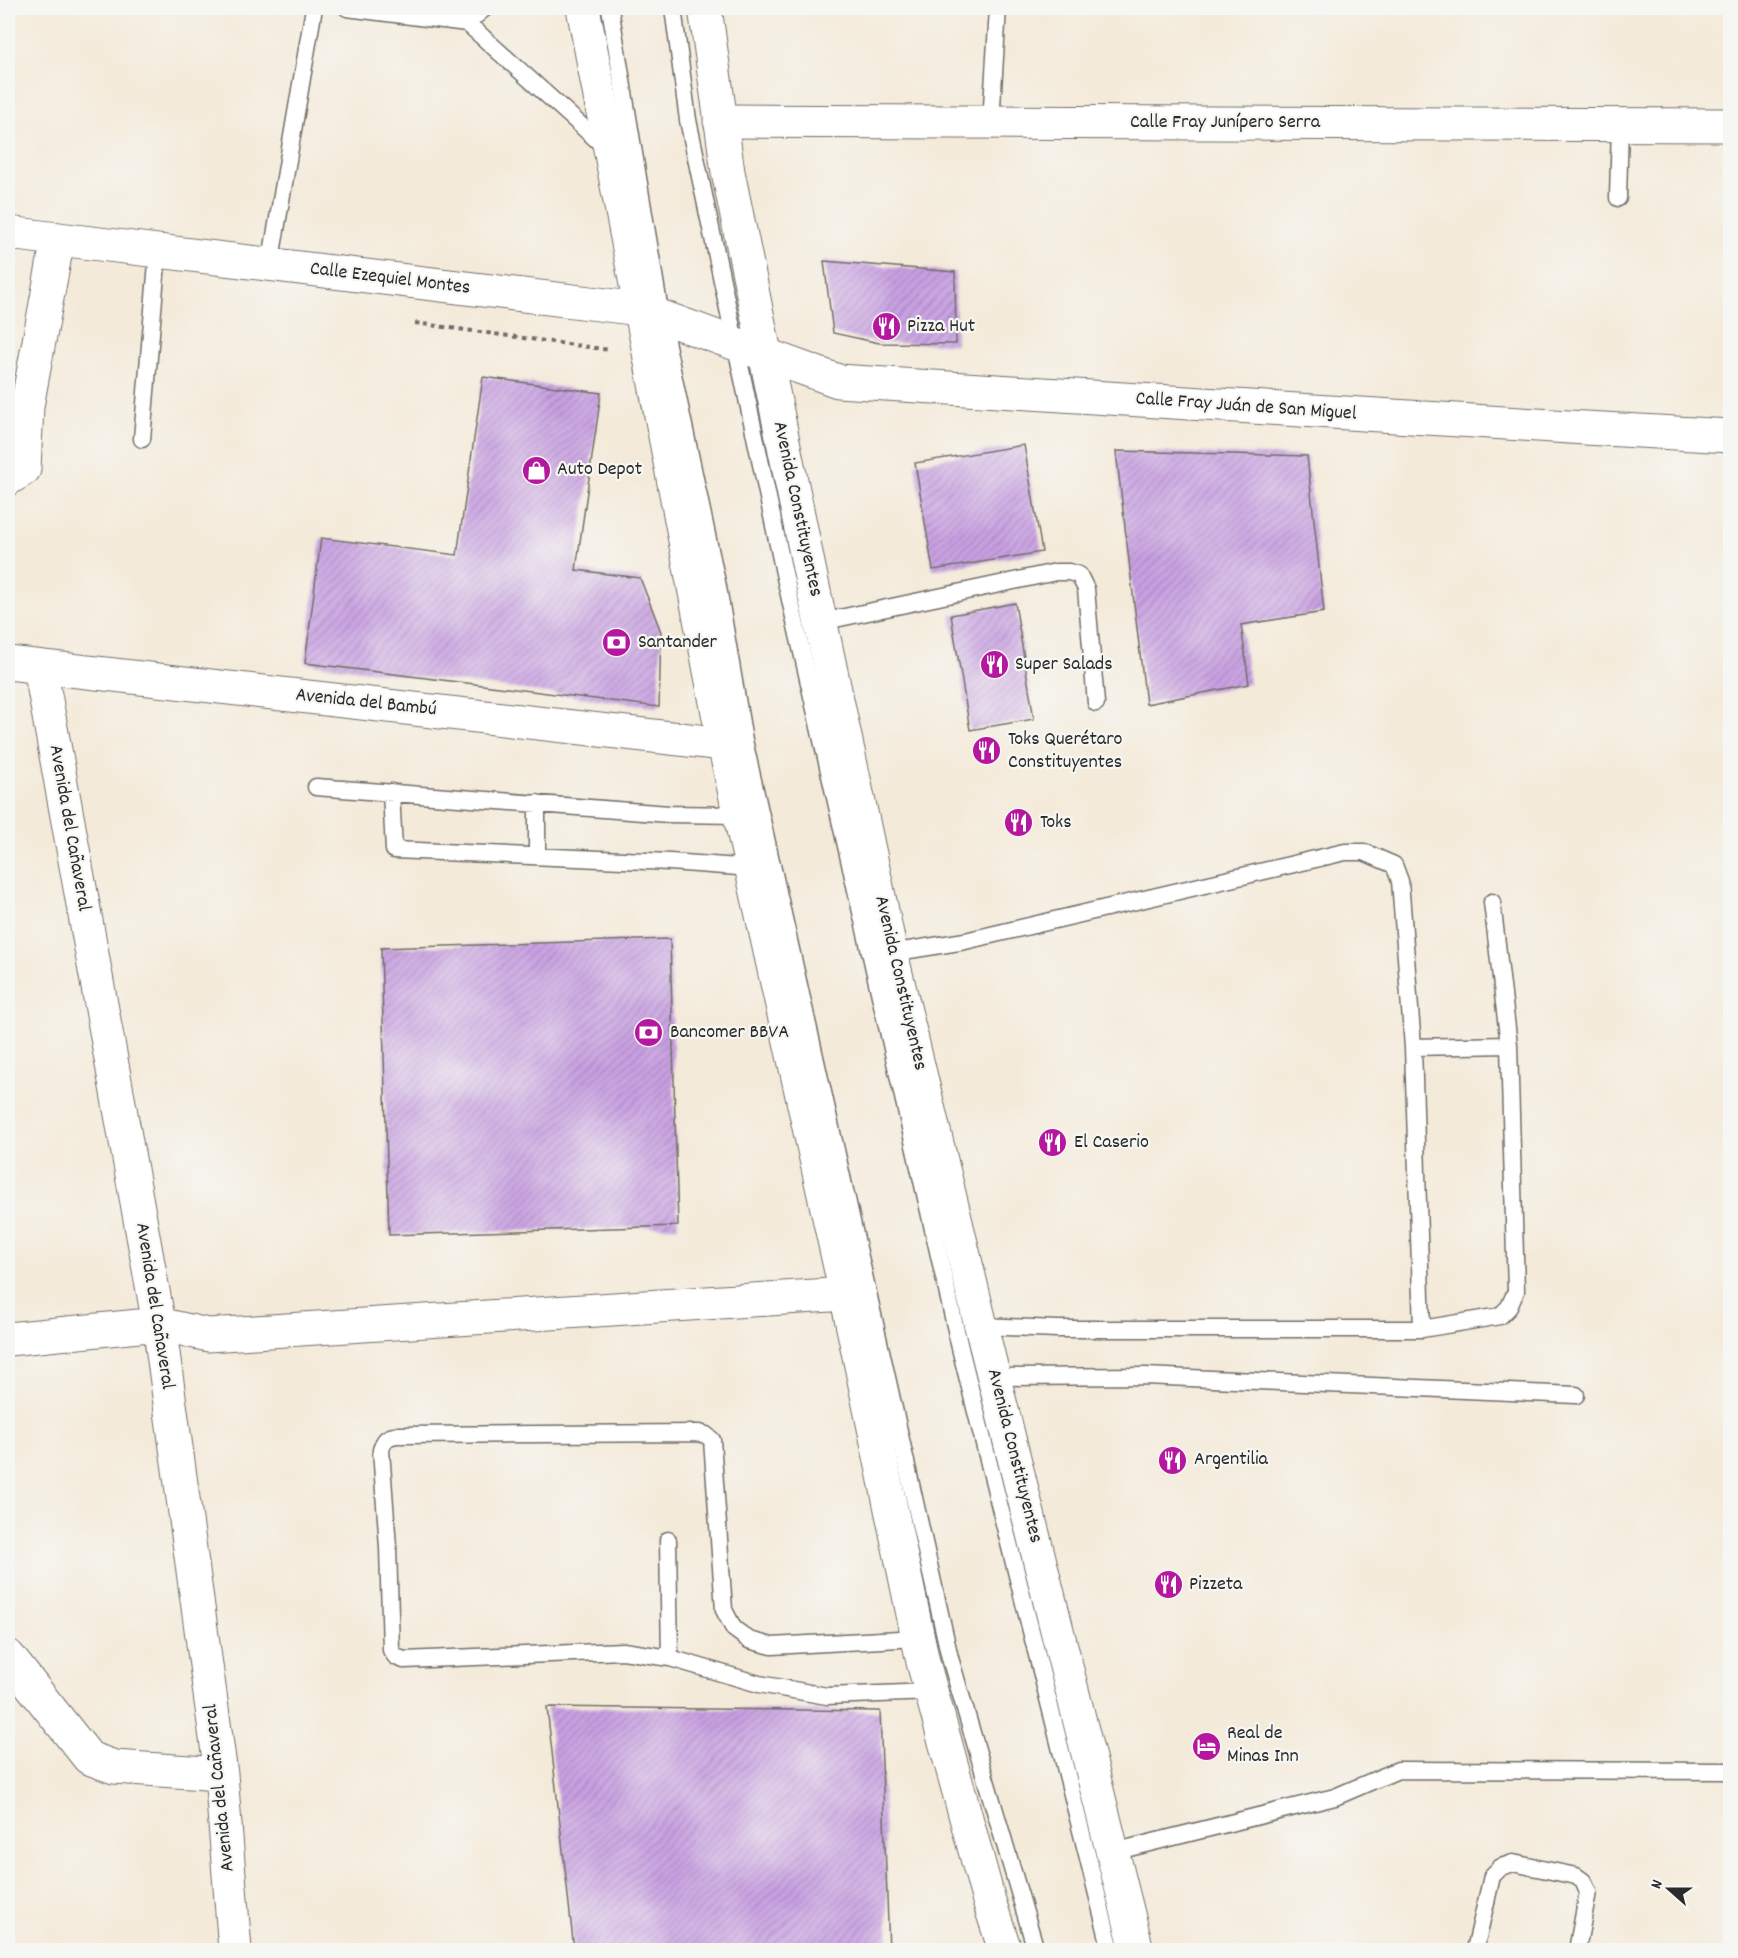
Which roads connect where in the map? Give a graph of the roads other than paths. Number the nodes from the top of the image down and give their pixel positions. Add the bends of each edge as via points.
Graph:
1 (314, 8) edge
2 (347, 8) edge
3 (485, 8) edge
4 (583, 8) edge
5 (610, 8) edge
6 (673, 8) edge
7 (705, 8) edge
8 (998, 8) edge
9 (467, 23) junction
10 (720, 121) junction
11 (991, 123) junction
12 (1620, 124) junction
13 (1731, 125) edge
14 (612, 153) junction
15 (1618, 198) dead end
16 (8, 233) edge
17 (58, 239) junction
18 (158, 251) junction
19 (270, 265) junction
20 (650, 313) junction
21 (735, 344) junction
22 (765, 356) junction
23 (17, 408) edge
24 (1731, 435) edge
25 (142, 439) dead end
26 (8, 479) edge
27 (821, 622) junction
28 (8, 663) edge
29 (40, 667) junction
30 (1096, 703) dead end
31 (724, 744) junction
32 (316, 787) dead end
33 (391, 792) junction
34 (537, 803) junction
35 (740, 815) junction
36 (537, 856) junction
37 (752, 868) junction
38 (1492, 902) dead end
39 (891, 953) junction
40 (1509, 1045) junction
41 (1413, 1047) junction
42 (846, 1294) junction
43 (159, 1324) junction
44 (981, 1326) junction
45 (1422, 1329) junction
46 (8, 1339) edge
47 (994, 1377) junction
48 (1576, 1395) dead end
49 (668, 1540) dead end
50 (918, 1638) junction
51 (8, 1656) edge
52 (670, 1658) junction
53 (932, 1692) junction
54 (1731, 1771) edge
55 (221, 1774) junction
56 (1113, 1852) junction
57 (235, 1950) edge
58 (1005, 1950) edge
59 (1036, 1950) edge
60 (1111, 1950) edge
61 (1137, 1950) edge
62 (1475, 1950) edge
63 (1577, 1950) edge

1 - 19 lane
2 - 9 lane
3 - 9 lane
4 - 14 main road
5 - 20 lane
6 - 21 lane via 688,120
7 - 10 main road, Avenida Constituyentes
8 - 11 lane
9 - 14 lane
10 - 11 main road, Calle Fray Junípero Serra
10 - 22 main road, Avenida Constituyentes
11 - 12 main road, Calle Fray Junípero Serra
12 - 13 main road, Calle Fray Junípero Serra
12 - 15 lane
14 - 20 main road
16 - 17 main road, Calle Ezequiel Montes
17 - 18 main road, Calle Ezequiel Montes
17 - 23 main road
18 - 19 main road, Calle Ezequiel Montes
18 - 25 lane
19 - 20 main road, Calle Ezequiel Montes
20 - 21 main road, Calle Ezequiel Montes
20 - 31 main road
20 - 59 lane via 718,587 744,740 950,1658
21 - 22 main road, Calle Ezequiel Montes
21 - 60 lane via 960,1348
22 - 24 main road, Calle Fray Juán de San Miguel via 838,381
22 - 27 main road, Avenida Constituyentes
23 - 26 main road via 24,469
27 - 30 lane via 1069,572 1079,575 1086,589
27 - 39 main road, Avenida Constituyentes
28 - 29 main road, Avenida del Bambú
29 - 31 main road, Avenida del Bambú
29 - 43 main road, Avenida del Cañaveral
31 - 35 main road
32 - 33 lane
33 - 34 lane
33 - 36 lane via 394,850
34 - 35 lane via 669,814
34 - 36 lane
35 - 37 main road
36 - 37 lane
37 - 42 main road
38 - 40 lane
39 - 41 lane via 965,941 1346,852 1364,852 1395,865 1400,880
39 - 44 main road, Avenida Constituyentes
40 - 41 lane
40 - 45 lane via 1516,1291 1500,1316
41 - 45 lane
42 - 43 main road via 208,1335
42 - 50 main road
43 - 46 main road
43 - 55 main road, Avenida del Cañaveral
44 - 45 lane
44 - 47 main road, Avenida Constituyentes
47 - 48 lane via 1145,1376
47 - 56 main road, Avenida Constituyentes
49 - 52 lane
50 - 52 lane via 772,1646 749,1640 734,1629 724,1610 712,1440 706,1435 397,1435 383,1442 391,1650 396,1657 404,1660 623,1651
50 - 53 main road
51 - 55 main road via 89,1758 114,1767
52 - 53 lane via 759,1684 827,1696
53 - 58 main road
54 - 56 lane via 1398,1770 1335,1797
55 - 57 main road, Avenida del Cañaveral
56 - 61 main road, Avenida Constituyentes
62 - 63 lane via 1492,1876 1513,1863 1584,1881 1588,1892

